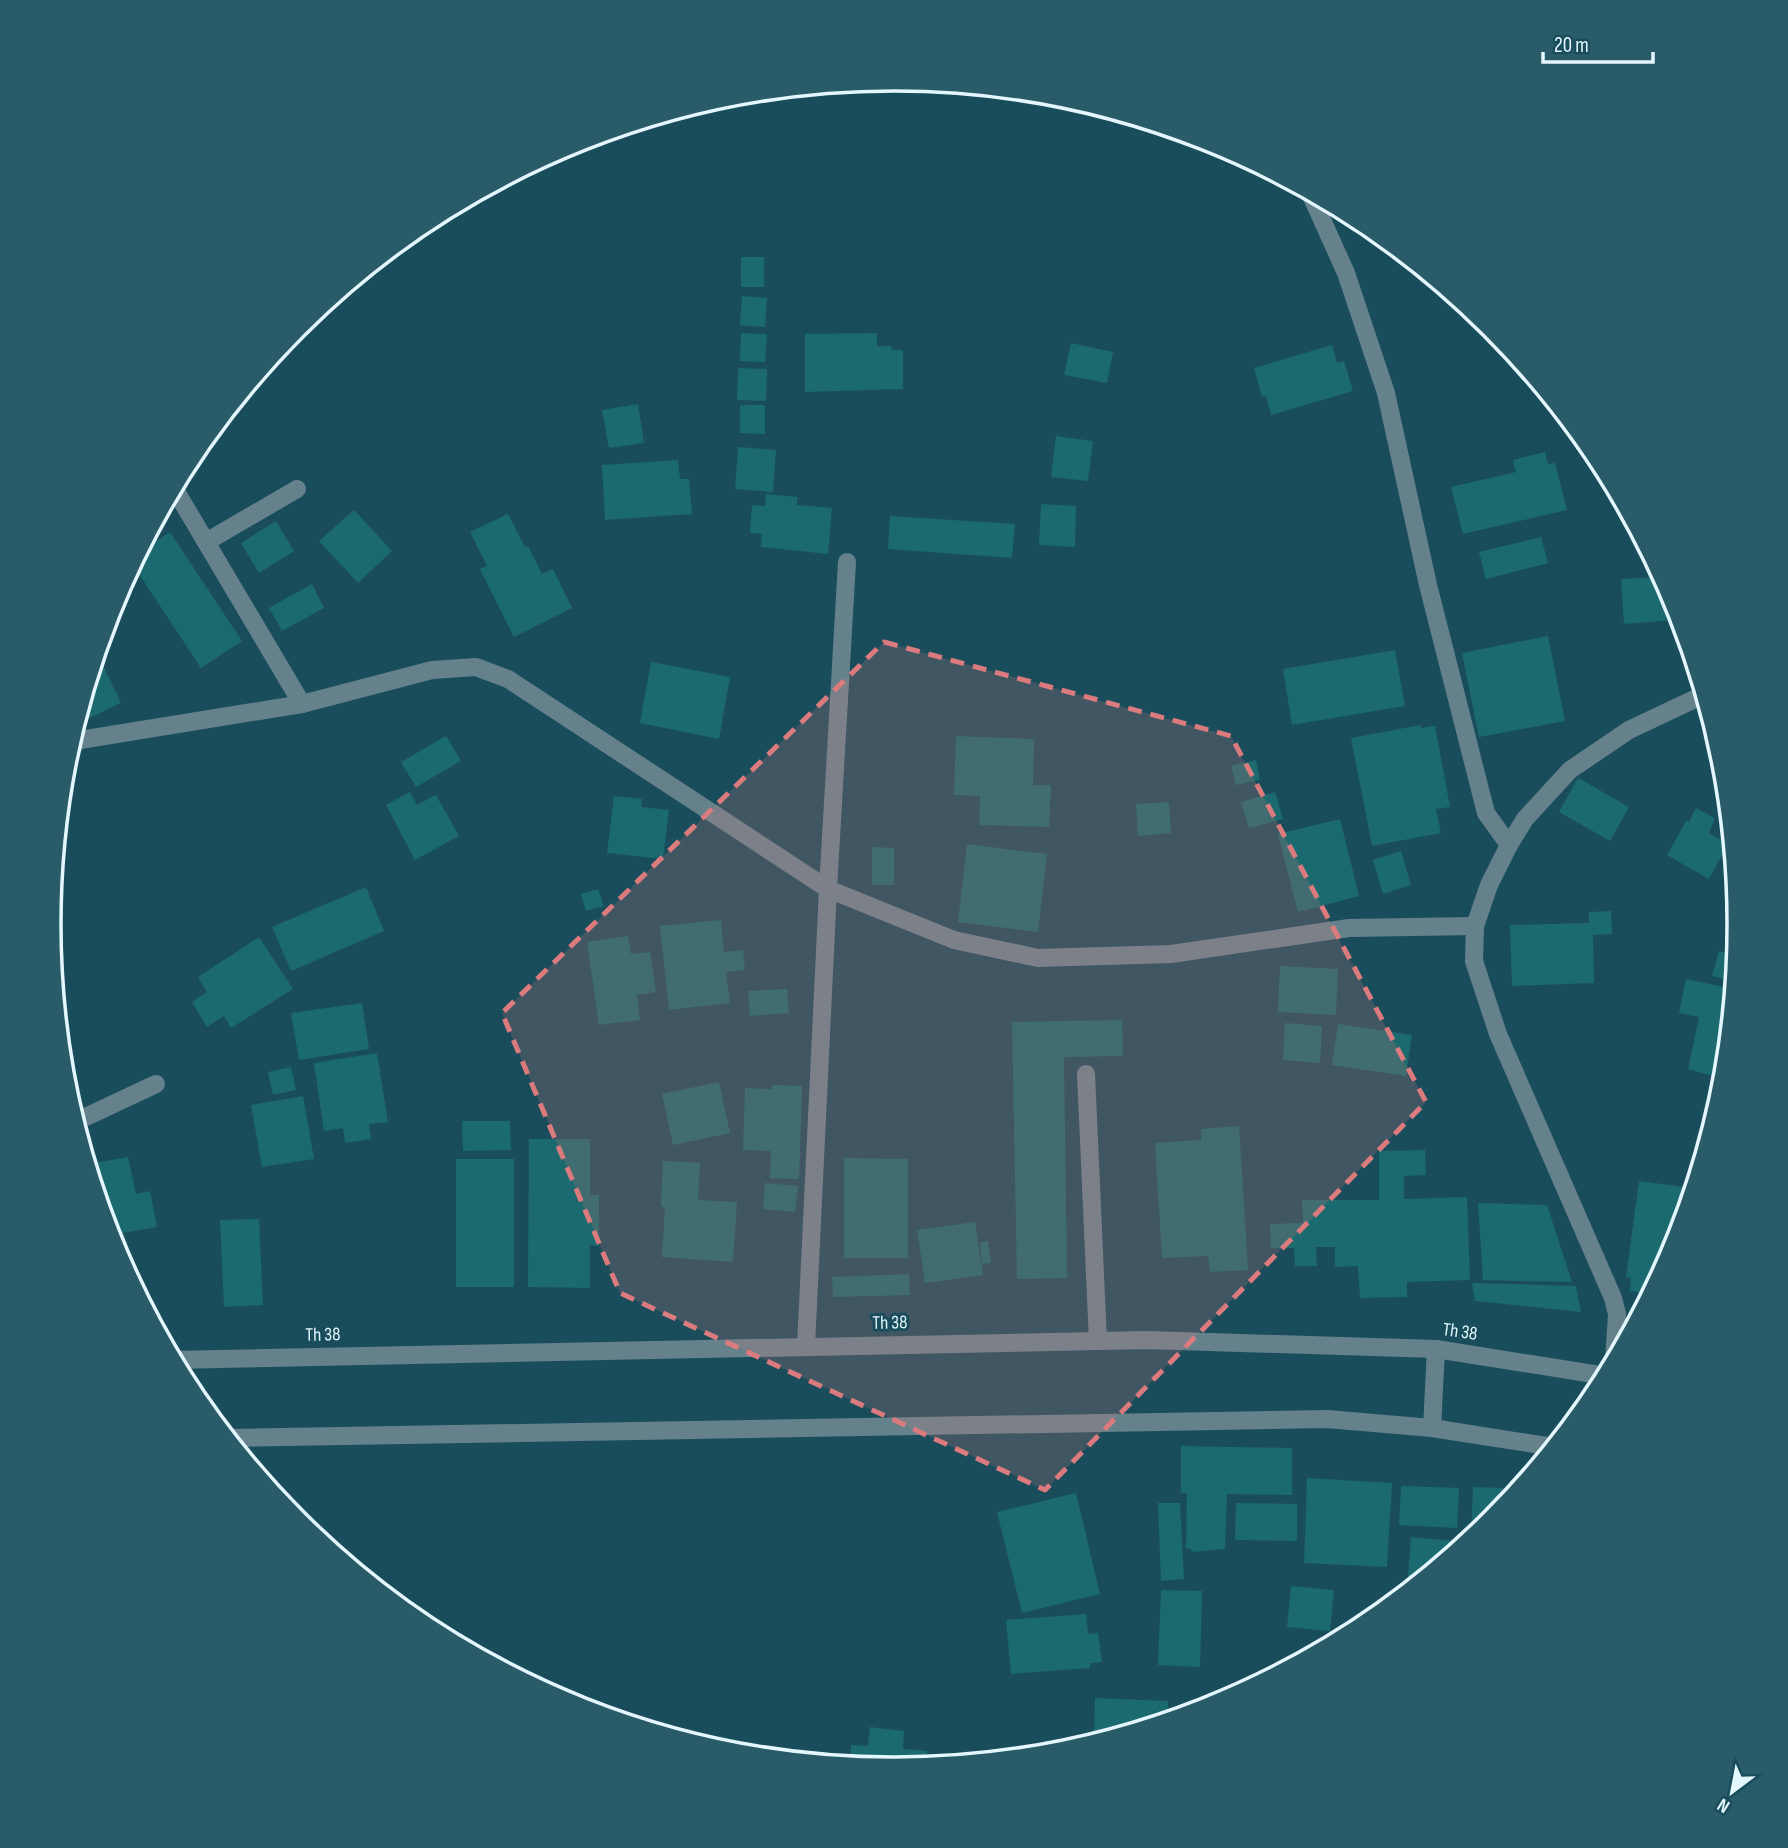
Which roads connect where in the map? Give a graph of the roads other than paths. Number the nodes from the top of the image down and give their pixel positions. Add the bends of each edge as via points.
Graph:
1 (1316, 207) edge
2 (297, 489) dead end
3 (180, 497) edge
4 (206, 542) junction
5 (847, 562) dead end
6 (1695, 698) edge
7 (302, 704) junction
8 (82, 740) edge
9 (1509, 845) junction
10 (828, 888) junction
11 (1475, 926) junction
12 (1086, 1074) dead end
13 (156, 1084) dead end
14 (85, 1118) edge
15 (1615, 1339) edge
16 (1098, 1341) junction
17 (806, 1346) junction
18 (1436, 1349) junction
19 (185, 1360) edge
20 (1594, 1374) edge
21 (1432, 1428) junction
22 (238, 1437) edge
23 (1543, 1445) edge

1 - 9 street via 1346,273 1386,393 1428,585 1486,813
2 - 4 street
3 - 4 street
4 - 7 street
5 - 10 street
6 - 9 street via 1629,730 1570,770 1525,819
7 - 8 street
7 - 10 street via 432,670 475,667 508,680
9 - 11 street
10 - 11 street via 954,940 1038,958 1171,954 1349,928
10 - 17 street
11 - 15 street via 1474,961 1498,1034 1613,1298
12 - 16 street
13 - 14 street
16 - 17 street, Th 38
16 - 18 street, Th 38
17 - 19 street, Th 38
18 - 20 street, Th 38
18 - 21 street
21 - 22 street via 1327,1419
21 - 23 street

